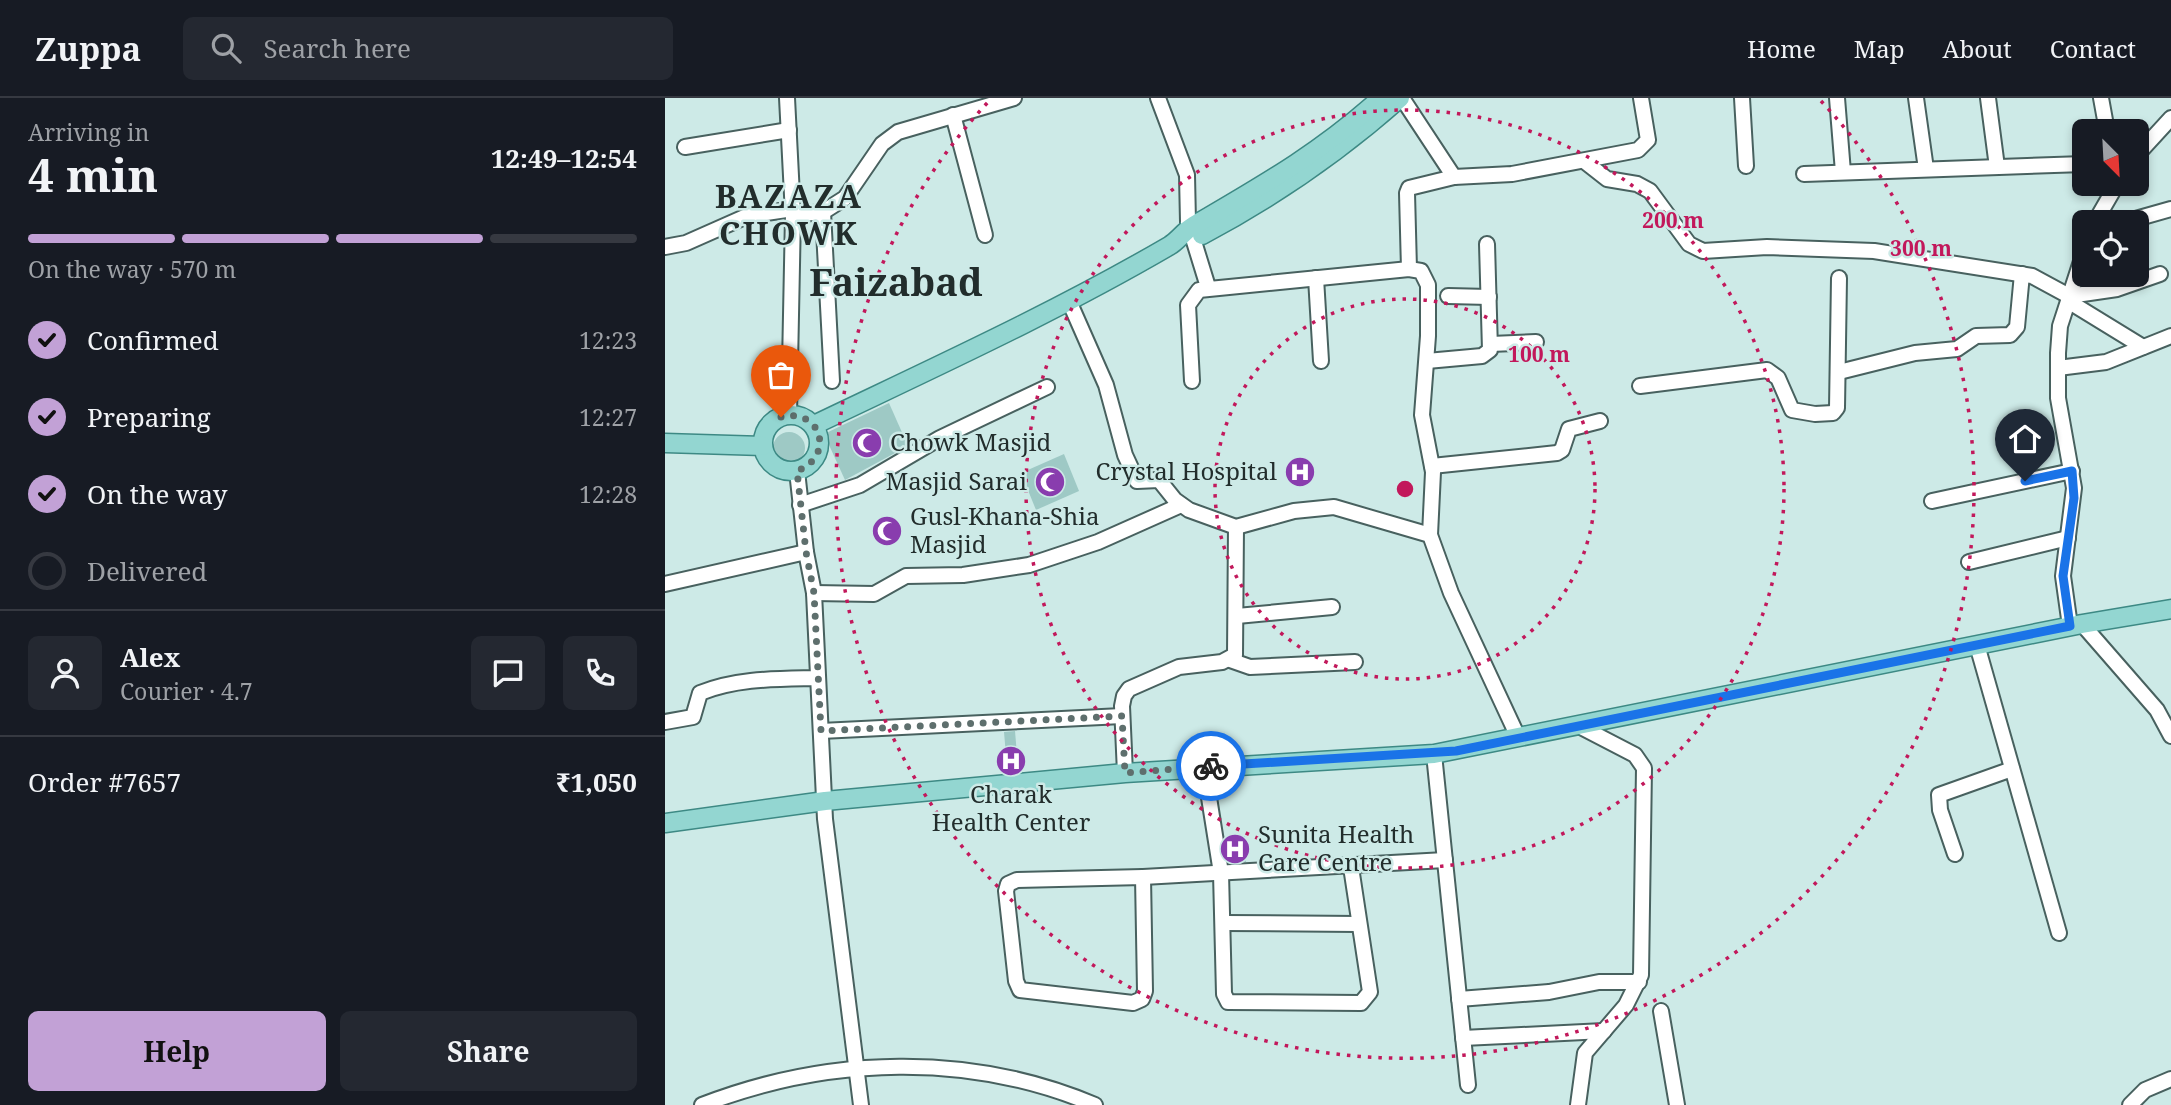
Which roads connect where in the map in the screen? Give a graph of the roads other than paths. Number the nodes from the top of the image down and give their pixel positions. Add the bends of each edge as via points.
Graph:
1 (787, 98) edge
2 (1014, 98) edge
3 (1158, 98) edge
4 (1381, 98) edge
5 (1401, 98) edge
6 (1641, 98) edge
7 (1742, 98) edge
8 (1837, 98) edge
9 (1916, 98) edge
10 (1989, 98) edge
11 (2101, 98) edge
12 (967, 104) edge
13 (953, 115) junction
14 (2171, 118) edge
15 (2105, 119) edge
16 (789, 130) junction
17 (2149, 142) edge
18 (685, 147) dead end
19 (1584, 162) junction
20 (2072, 164) edge
21 (1746, 166) dead end
22 (1997, 167) junction
23 (1926, 169) junction
24 (1843, 172) junction
25 (1804, 174) dead end
26 (1454, 177) junction
27 (2171, 209) edge
28 (793, 212) junction
29 (823, 212) junction
30 (2149, 215) edge
31 (1192, 233) junction
32 (985, 235) dead end
33 (1487, 244) dead end
34 (665, 247) edge
35 (1409, 269) junction
36 (2022, 274) junction
37 (2160, 274) dead end
38 (1316, 278) junction
39 (1839, 278) dead end
40 (2072, 287) edge
41 (1208, 288) junction
42 (1448, 296) dead end
43 (1489, 297) junction
44 (2068, 299) junction
45 (1069, 301) junction
46 (2171, 336) edge
47 (1536, 342) dead end
48 (1491, 344) junction
49 (2143, 347) junction
50 (1321, 361) dead end
51 (1427, 361) junction
52 (2058, 368) junction
53 (1839, 372) junction
54 (832, 381) dead end
55 (1192, 381) dead end
56 (1640, 386) dead end
57 (1047, 387) dead end
58 (789, 415) junction
59 (1600, 421) dead end
60 (814, 425) junction
61 (665, 443) edge
62 (763, 446) junction
63 (1432, 467) junction
64 (797, 471) junction
65 (2072, 471) junction
66 (1932, 501) dead end
67 (800, 505) junction
68 (1181, 505) junction
69 (1236, 527) junction
70 (1430, 535) junction
71 (2068, 538) junction
72 (806, 552) junction
73 (1969, 562) dead end
74 (665, 584) edge
75 (814, 593) junction
76 (1332, 607) dead end
77 (2171, 609) edge
78 (1237, 616) junction
79 (2076, 625) junction
80 (1977, 645) junction
81 (1230, 660) junction
82 (1355, 662) dead end
83 (817, 678) junction
84 (1122, 716) junction
85 (665, 722) edge
86 (1581, 727) junction
87 (821, 731) junction
88 (2171, 736) edge
89 (1518, 737) junction
90 (1434, 754) junction
91 (1204, 766) junction
92 (2012, 769) junction
93 (1125, 773) junction
94 (825, 801) junction
95 (665, 823) edge
96 (1955, 854) dead end
97 (1445, 860) junction
98 (1351, 867) junction
99 (1221, 873) junction
100 (1143, 877) junction
101 (1224, 923) junction
102 (1358, 924) junction
103 (2059, 933) dead end
104 (1639, 982) junction
105 (1459, 999) junction
106 (1661, 1011) dead end
107 (1604, 1031) junction
108 (1463, 1038) junction
109 (856, 1067) junction
110 (2171, 1079) edge
111 (1468, 1085) dead end
112 (702, 1105) edge
113 (860, 1105) edge
114 (1095, 1105) edge
115 (1578, 1105) edge
116 (1677, 1105) edge
117 (2130, 1105) edge

1 - 16 street
2 - 12 street
3 - 31 street via 1187,175 1186,211
4 - 31 main road via 1310,156
5 - 26 street
5 - 31 main road via 1286,187
6 - 19 street via 1649,133 1645,146
7 - 21 street
8 - 24 street
9 - 23 street
10 - 22 street
11 - 15 street
12 - 13 street
13 - 29 street via 889,137 845,198
13 - 32 street
14 - 17 street
16 - 18 street
16 - 28 street
19 - 26 street via 1512,174
19 - 36 street via 1607,179 1650,191 1694,249 1874,251
20 - 22 street
22 - 23 street
23 - 24 street
24 - 25 street
26 - 35 street via 1409,188
27 - 30 street
28 - 29 street
28 - 34 street via 747,215 686,243
28 - 58 street
29 - 54 street
31 - 41 street
31 - 45 main road
33 - 43 street
35 - 38 street
35 - 51 street via 1422,271 1428,285
36 - 44 street via 2045,281
36 - 53 street via 2017,327 2010,335 1976,336 1957,349 1915,353
37 - 44 street
38 - 41 street
38 - 50 street
39 - 53 street
40 - 44 street
41 - 55 street via 1199,290 1188,305
42 - 43 street
43 - 48 street
44 - 49 street
44 - 52 street via 2059,335
45 - 60 main road
45 - 68 street via 1106,385 1133,475 1142,482 1159,480
46 - 49 street
47 - 48 street
48 - 51 street via 1488,354 1482,356
49 - 52 street via 2106,362
51 - 63 street via 1422,415
52 - 65 street via 2060,410
53 - 56 street via 1837,408 1826,415 1792,410 1778,378 1767,370
57 - 67 street via 940,438 860,485
58 - 60 main road
58 - 62 main road via 769,425
59 - 63 street via 1569,429 1563,450 1557,453
60 - 64 main road via 819,434 818,453
61 - 62 main road
62 - 64 main road via 777,468
63 - 70 street
64 - 67 street
65 - 66 street
65 - 71 street via 2074,498
67 - 72 street
68 - 69 street
68 - 75 street via 1098,542 1029,565 963,575 906,576 873,594
69 - 70 street via 1294,511 1333,507
69 - 78 street
70 - 89 street via 1451,593
71 - 73 street
71 - 79 street via 2063,576
72 - 74 street
72 - 75 street
75 - 83 street
76 - 78 street
77 - 79 main road
78 - 81 street via 1237,647
79 - 80 main road
79 - 88 street via 2157,710
80 - 86 main road
80 - 92 street
81 - 82 street via 1249,667
81 - 84 street via 1179,667 1129,689
83 - 85 street via 722,686 700,693 693,717
83 - 87 street
84 - 87 street
84 - 93 street
86 - 89 main road
86 - 104 street via 1635,755 1644,768
87 - 94 street
89 - 90 main road
90 - 91 main road
90 - 97 street
91 - 93 main road
91 - 99 street
92 - 96 street via 1939,795
92 - 103 street
93 - 94 main road
94 - 95 main road
94 - 109 street
97 - 98 street
97 - 105 street
98 - 99 street
98 - 102 street
99 - 100 street
99 - 101 street
100 - 100 street via 1017,880 1008,884 1020,990 1133,1003 1142,999
101 - 102 street
101 - 102 street via 1224,994 1228,1002 1236,1004 1361,1003 1370,992
104 - 105 street via 1599,982 1549,992
104 - 107 street
105 - 108 street
106 - 116 street
107 - 108 street
107 - 115 street via 1585,1053
108 - 111 street
109 - 112 street
109 - 113 street
109 - 114 street via 982,1071 1052,1087
110 - 117 street via 2145,1090

